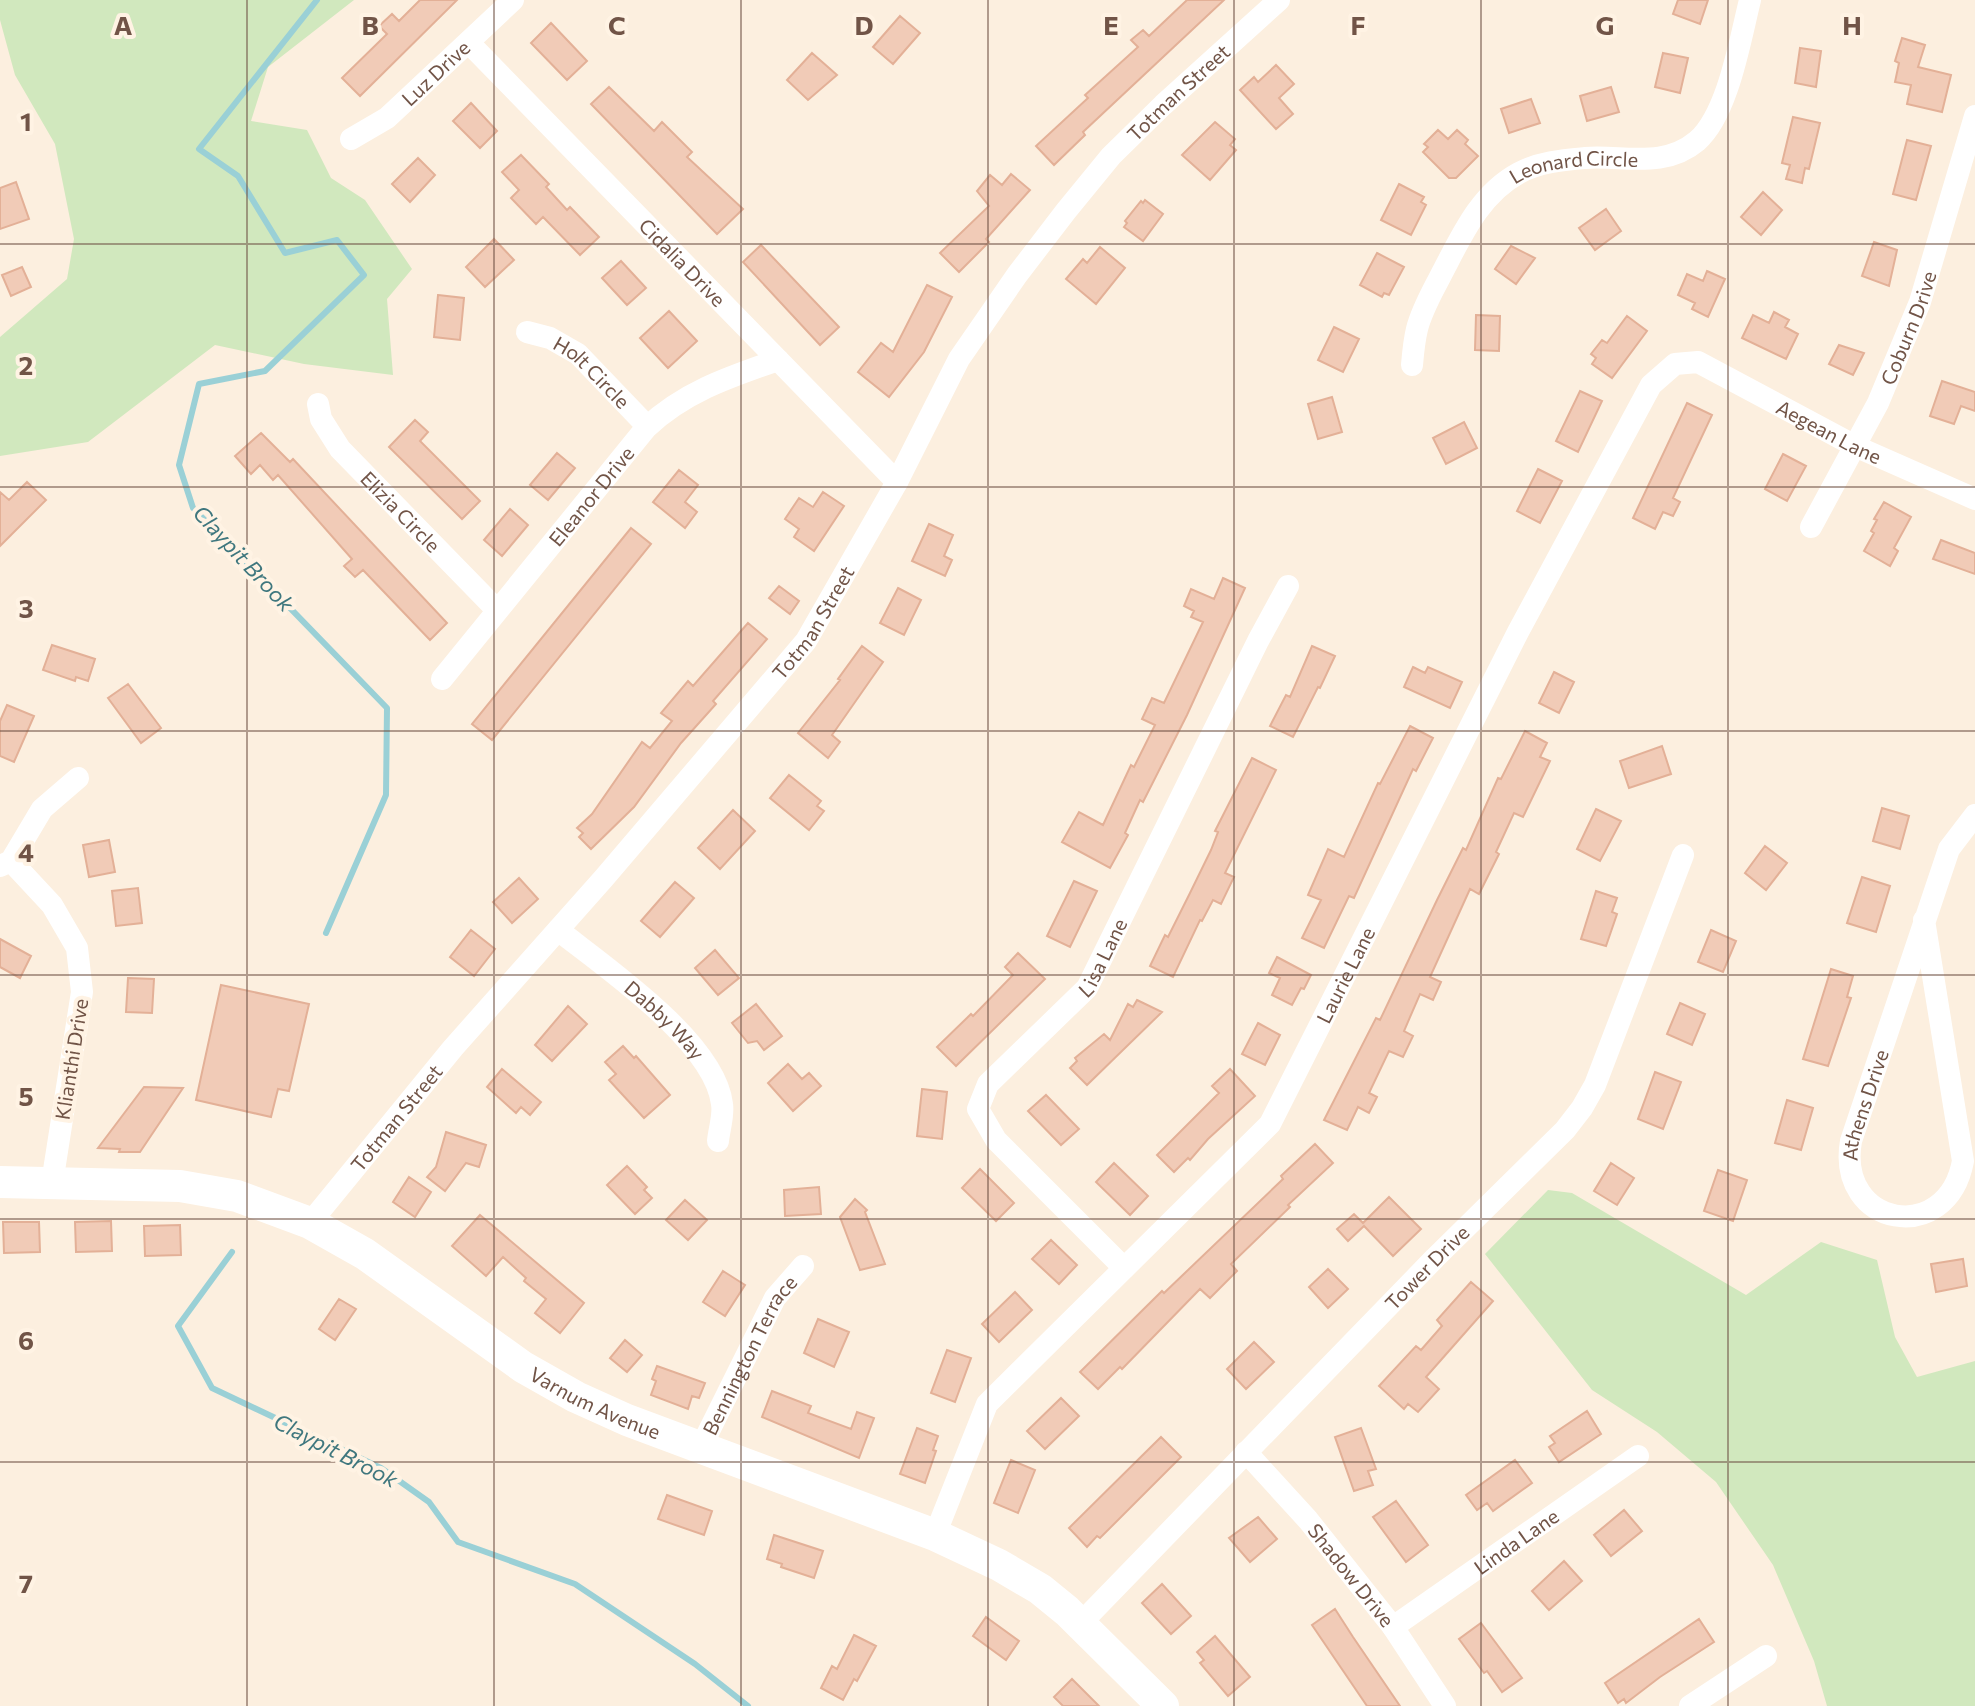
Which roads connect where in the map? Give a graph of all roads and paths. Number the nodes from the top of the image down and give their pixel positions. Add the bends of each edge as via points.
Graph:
1 (513, 0) edge
2 (1279, 0) edge
3 (1750, 0) edge
4 (469, 43) junction
5 (1975, 116) edge
6 (351, 139) dead end
7 (527, 332) dead end
8 (778, 360) junction
9 (1685, 363) joint
10 (1412, 365) dead end
11 (318, 404) dead end
12 (647, 426) junction
13 (1855, 446) junction
14 (897, 482) junction
15 (1975, 499) edge
16 (1811, 527) dead end
17 (1288, 586) dead end
18 (497, 610) junction
19 (442, 679) dead end
20 (78, 778) dead end
21 (1975, 815) edge
22 (1683, 855) dead end
23 (6, 864) edge
24 (1924, 920) junction
25 (558, 930) junction
26 (718, 1141) dead end
27 (0, 1182) edge
28 (52, 1183) junction
29 (310, 1223) junction
30 (803, 1266) dead end
31 (1124, 1268) junction
32 (701, 1447) junction
33 (1246, 1452) junction
34 (1638, 1456) dead end
35 (935, 1535) junction
36 (1081, 1623) junction
37 (1393, 1627) junction
38 (1766, 1656) dead end
39 (1163, 1706) edge
40 (1445, 1706) edge
41 (1690, 1706) edge

1 - 4 street, Luz Drive
2 - 14 street, Totman Street via 1111,156 1066,211 959,359
3 - 10 street, Leonard Circle via 1723,103 1695,143 1662,158 1552,162 1519,173 1489,197 1466,227 1425,306
4 - 6 street, Luz Drive via 387,118
4 - 8 street, Cidalia Drive
5 - 13 street, Coburn Drive via 1920,302
7 - 12 street, Holt Circle via 578,354
8 - 12 street, Eleanor Drive via 711,383 665,409
8 - 14 street, Cidalia Drive
9 - 13 street, Aegean Lane via 1698,362
9 - 31 street, Laurie Lane via 1675,364 1651,385 1518,632 1270,1124
11 - 18 street, Elizia Circle via 340,449
12 - 18 street, Eleanor Drive
13 - 15 street, Aegean Lane
13 - 16 street, Coburn Drive
14 - 25 street, Totman Street via 806,641
17 - 31 street, Lisa Lane via 1087,988 988,1084 978,1109 996,1140
18 - 19 street, Eleanor Drive
20 - 23 street via 42,809
21 - 24 street, Athens Drive via 1949,849
22 - 33 street, Tower Drive via 1582,1108
23 - 28 street, Klianthi Drive via 52,905 77,948 82,992
24 - 24 street, Athens Drive via 1963,1161 1959,1179 1944,1201 1921,1215 1904,1217 1886,1214 1864,1199 1850,1176 1848,1158
25 - 26 street, Dabby Way via 625,983 709,1065 722,1104
25 - 29 street, Totman Street
27 - 28 main road, Varnum Avenue
28 - 29 main road, Varnum Avenue via 210,1190
29 - 32 main road, Varnum Avenue via 365,1254 523,1367 576,1397
30 - 32 street, Bennington Terrace via 775,1298
31 - 35 street, Laurie Lane via 987,1404
32 - 35 main road, Varnum Avenue
33 - 36 street, Tower Drive
33 - 37 street, Shadow Drive
34 - 37 street, Linda Lane
35 - 36 main road, Varnum Avenue via 1040,1589
36 - 39 main road, Varnum Avenue
37 - 40 street, Shadow Drive
38 - 41 street

